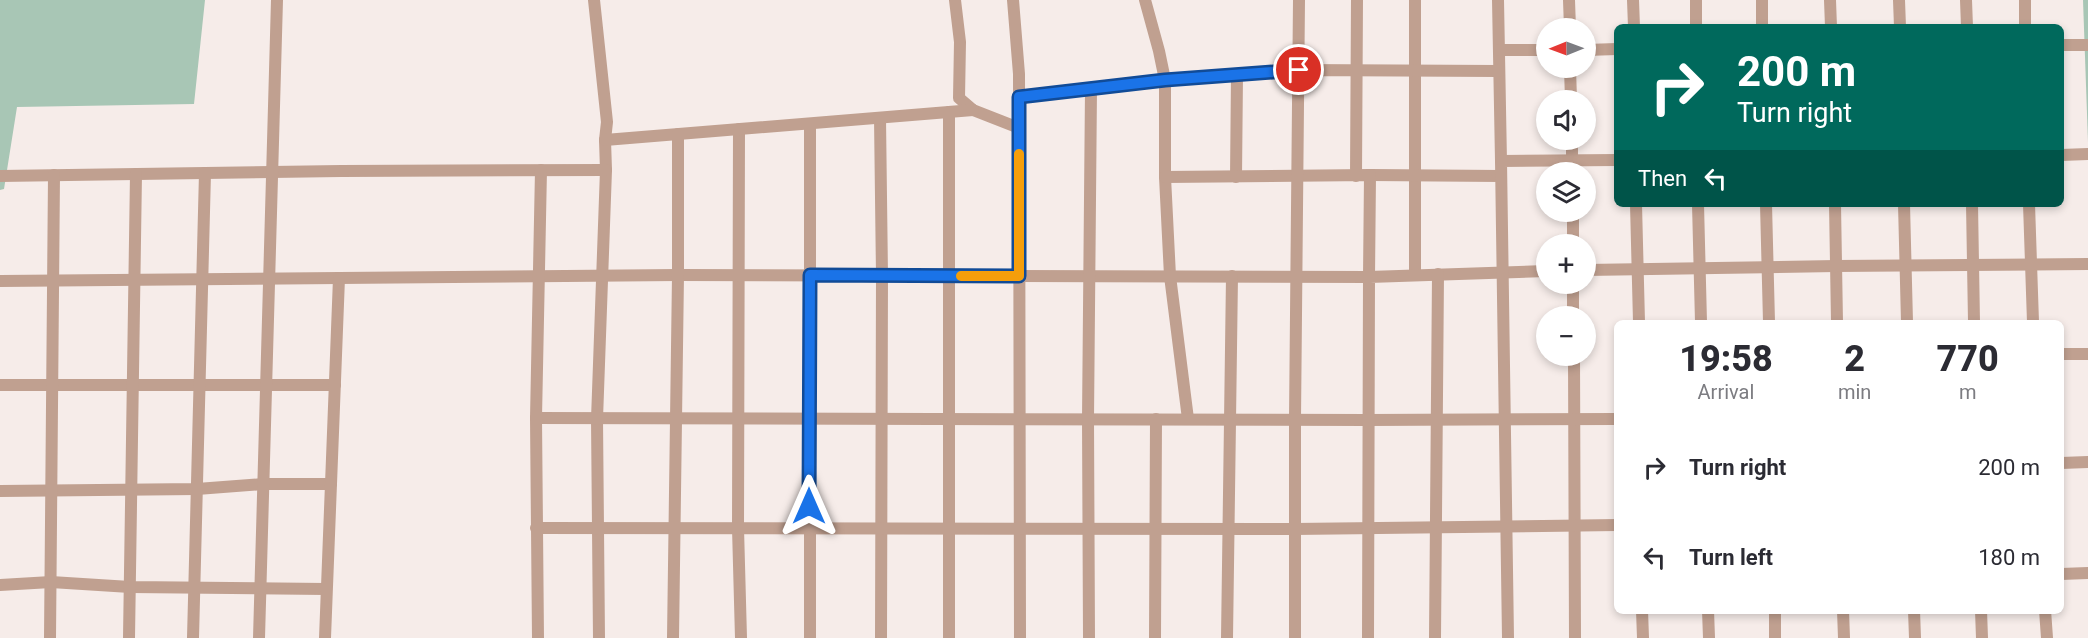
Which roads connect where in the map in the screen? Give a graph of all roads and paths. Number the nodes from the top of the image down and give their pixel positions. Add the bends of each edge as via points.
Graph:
1 (277, 0) edge
2 (594, 0) edge
3 (956, 0) edge
4 (1013, 0) edge
5 (1145, 0) edge
6 (1299, 0) edge
7 (1357, 0) edge
8 (1415, 0) edge
9 (1498, 0) edge
10 (1569, 0) edge
11 (1633, 0) edge
12 (1696, 0) edge
13 (1762, 0) edge
14 (1830, 0) edge
15 (1899, 0) edge
16 (1966, 0) edge
17 (2025, 0) edge
18 (1570, 18) edge
19 (1634, 24) edge
20 (1696, 24) edge
21 (1762, 24) edge
22 (1831, 24) edge
23 (1900, 24) edge
24 (1967, 24) edge
25 (2025, 24) edge
26 (2064, 45) edge
27 (2088, 45) edge
28 (1614, 49) edge
29 (1536, 50) edge
30 (1596, 50) edge
31 (1499, 51) junction
32 (1299, 70) junction
33 (1357, 70) junction
34 (1414, 71) junction
35 (1499, 71) junction
36 (1237, 75) junction
37 (1165, 80) junction
38 (1091, 89) junction
39 (1019, 97) junction
40 (973, 110) junction
41 (949, 112) junction
42 (880, 118) junction
43 (810, 124) junction
44 (1019, 128) junction
45 (739, 129) junction
46 (678, 134) junction
47 (605, 140) junction
48 (2088, 154) edge
49 (2064, 155) edge
50 (1614, 160) edge
51 (1501, 161) junction
52 (1536, 163) edge
53 (1596, 163) edge
54 (541, 170) junction
55 (606, 170) junction
56 (273, 172) junction
57 (204, 173) junction
58 (136, 174) junction
59 (54, 175) junction
60 (1370, 175) junction
61 (0, 176) edge
62 (1298, 176) junction
63 (1356, 176) junction
64 (1415, 176) junction
65 (1165, 177) junction
66 (1236, 177) junction
67 (1501, 177) junction
68 (1636, 207) edge
69 (1698, 207) edge
70 (1766, 207) edge
71 (1834, 207) edge
72 (1904, 207) edge
73 (1972, 207) edge
74 (2029, 207) edge
75 (2031, 264) junction
76 (2088, 264) edge
77 (1906, 265) junction
78 (1974, 265) junction
79 (1767, 266) junction
80 (1836, 266) junction
81 (1700, 268) junction
82 (1638, 269) junction
83 (1596, 270) edge
84 (1536, 271) edge
85 (1503, 272) junction
86 (1438, 274) junction
87 (678, 275) junction
88 (737, 275) junction
89 (810, 275) junction
90 (1415, 275) junction
91 (601, 276) junction
92 (882, 276) junction
93 (949, 276) junction
94 (1019, 276) junction
95 (1091, 276) junction
96 (1170, 276) junction
97 (1232, 276) junction
98 (538, 277) junction
99 (1297, 277) junction
100 (1369, 277) junction
101 (270, 278) junction
102 (339, 278) junction
103 (203, 279) junction
104 (52, 280) junction
105 (134, 280) junction
106 (0, 281) edge
107 (1639, 320) edge
108 (1701, 320) edge
109 (1768, 320) edge
110 (1837, 320) edge
111 (1907, 320) edge
112 (1974, 320) edge
113 (2033, 320) edge
114 (2064, 354) edge
115 (2088, 354) edge
116 (1574, 366) edge
117 (200, 385) junction
118 (267, 385) junction
119 (335, 385) junction
120 (0, 386) edge
121 (51, 386) junction
122 (133, 386) junction
123 (536, 418) junction
124 (597, 419) junction
125 (676, 419) junction
126 (738, 419) junction
127 (809, 419) junction
128 (882, 419) junction
129 (950, 419) junction
130 (1020, 419) junction
131 (1088, 419) junction
132 (1156, 419) junction
133 (1188, 419) junction
134 (1229, 419) junction
135 (1295, 419) junction
136 (1574, 419) junction
137 (1614, 419) edge
138 (1368, 420) junction
139 (1437, 420) junction
140 (1505, 420) junction
141 (2064, 462) edge
142 (2088, 462) edge
143 (264, 484) junction
144 (331, 484) junction
145 (197, 489) junction
146 (0, 490) edge
147 (51, 490) junction
148 (131, 490) junction
149 (1575, 525) junction
150 (1614, 525) edge
151 (1507, 526) junction
152 (598, 527) junction
153 (1436, 527) junction
154 (536, 528) junction
155 (675, 528) junction
156 (738, 528) junction
157 (809, 528) junction
158 (881, 528) junction
159 (950, 528) junction
160 (1019, 528) junction
161 (1088, 528) junction
162 (1156, 528) junction
163 (1228, 528) junction
164 (1368, 528) junction
165 (1294, 529) junction
166 (2088, 573) edge
167 (2064, 574) edge
168 (51, 582) junction
169 (0, 585) edge
170 (130, 588) junction
171 (194, 588) junction
172 (261, 588) junction
173 (326, 589) junction
174 (1642, 614) edge
175 (1708, 614) edge
176 (1775, 614) edge
177 (1843, 614) edge
178 (1914, 614) edge
179 (1981, 614) edge
180 (2045, 614) edge
181 (50, 638) edge
182 (129, 638) edge
183 (193, 638) edge
184 (259, 638) edge
185 (325, 638) edge
186 (538, 638) edge
187 (599, 638) edge
188 (673, 638) edge
189 (741, 638) edge
190 (810, 638) edge
191 (881, 638) edge
192 (948, 638) edge
193 (1020, 638) edge
194 (1089, 638) edge
195 (1155, 638) edge
196 (1227, 638) edge
197 (1295, 638) edge
198 (1368, 638) edge
199 (1436, 638) edge
200 (1508, 638) edge
201 (1575, 638) edge
202 (1643, 638) edge
203 (1709, 638) edge
204 (1775, 638) edge
205 (1844, 638) edge
206 (1915, 638) edge
207 (1982, 638) edge
208 (2047, 638) edge

1 - 56 street
2 - 47 street via 607,122
3 - 40 street via 959,98
4 - 39 street
5 - 37 street
6 - 32 street
7 - 33 street
8 - 34 street
9 - 31 street
10 - 18 street
11 - 19 street
12 - 20 street
13 - 21 street
14 - 22 street
15 - 23 street
16 - 24 street
17 - 25 street
26 - 27 street
28 - 30 street
29 - 31 street
31 - 35 street
32 - 33 street
32 - 36 street
32 - 62 street
33 - 34 street
33 - 63 street
34 - 35 street
34 - 64 street
35 - 51 street
36 - 37 street
36 - 66 street
37 - 38 street
37 - 65 street
38 - 39 street
38 - 95 street
39 - 44 street
40 - 41 street
40 - 44 street
41 - 42 street
41 - 93 street
42 - 43 street
42 - 92 street
43 - 45 street
43 - 89 street
44 - 94 street
45 - 46 street
45 - 88 street
46 - 47 street
46 - 87 street
47 - 55 street
48 - 49 street
50 - 53 street
51 - 52 street
51 - 67 street
54 - 55 street
54 - 56 street
54 - 98 street
55 - 91 street
56 - 57 street
56 - 101 street
57 - 58 street
57 - 103 street
58 - 59 street
58 - 105 street
59 - 61 street
59 - 104 street
60 - 63 street
60 - 64 street
60 - 100 street
62 - 63 street
62 - 66 street
62 - 99 street
64 - 67 street
64 - 90 street
65 - 66 street
65 - 96 street
67 - 85 street
68 - 82 street
69 - 81 street
70 - 79 street
71 - 80 street
72 - 77 street
73 - 78 street
74 - 75 street
75 - 76 street
75 - 78 street
75 - 113 street
77 - 78 street
77 - 80 street
77 - 111 street
78 - 112 street
79 - 80 street
79 - 81 street
79 - 109 street
80 - 110 street
81 - 82 street
81 - 108 street
82 - 83 street
82 - 107 street
84 - 85 street
85 - 86 street
85 - 140 street
86 - 90 street
86 - 139 street
87 - 88 street
87 - 91 street
87 - 125 street
88 - 89 street
88 - 126 street
89 - 92 street
89 - 127 street
90 - 100 street
91 - 98 street
91 - 124 street
92 - 93 street
92 - 128 street
93 - 94 street
93 - 129 street
94 - 95 street
94 - 130 street
95 - 96 street
95 - 131 street
96 - 97 street
96 - 133 street
97 - 99 street
97 - 134 street
98 - 102 street
98 - 123 street
99 - 100 street
99 - 135 street
100 - 138 street
101 - 102 street
101 - 103 street
101 - 118 street
102 - 119 street
103 - 105 street
103 - 117 street
104 - 105 street
104 - 106 street
104 - 121 street
105 - 122 street
114 - 115 street
116 - 136 street
117 - 118 street
117 - 122 street
117 - 145 street
118 - 119 street
118 - 143 street
119 - 144 street
120 - 121 street
121 - 122 street
121 - 147 street
122 - 148 street
123 - 124 street
123 - 154 street
124 - 125 street
124 - 152 street
125 - 126 street
125 - 155 street
126 - 127 street
126 - 156 street
127 - 128 street
127 - 157 street
128 - 129 street
128 - 158 street
129 - 130 street
129 - 159 street
130 - 131 street
130 - 160 street
131 - 132 street
131 - 161 street
132 - 133 street
132 - 162 street
133 - 134 street
134 - 135 street
134 - 163 street
135 - 138 street
135 - 165 street
136 - 137 street
136 - 140 street
136 - 149 street
138 - 139 street
138 - 164 street
139 - 140 street
139 - 153 street
140 - 151 street
141 - 142 street
143 - 144 street
143 - 145 street
143 - 172 street
144 - 173 street
145 - 148 street
145 - 171 street
146 - 147 street
147 - 148 street
147 - 168 street
148 - 170 street
149 - 150 street
149 - 151 street
149 - 201 street
151 - 153 street
151 - 200 street
152 - 154 street
152 - 155 street
152 - 187 street
153 - 164 street
153 - 199 street
154 - 186 street
155 - 156 street
155 - 188 street
156 - 157 street
156 - 189 street
157 - 158 street
157 - 190 street
158 - 159 street
158 - 191 street
159 - 160 street
159 - 192 street
160 - 161 street
160 - 193 street
161 - 162 street
161 - 194 street
162 - 163 street
162 - 195 street
163 - 165 street
163 - 196 street
164 - 165 street
164 - 198 street
165 - 197 street
166 - 167 street
168 - 169 street
168 - 170 street
168 - 181 street
170 - 171 street
170 - 182 street
171 - 172 street
171 - 183 street
172 - 173 street
172 - 184 street
173 - 185 street
174 - 202 street
175 - 203 street
176 - 204 street
177 - 205 street
178 - 206 street
179 - 207 street
180 - 208 street

